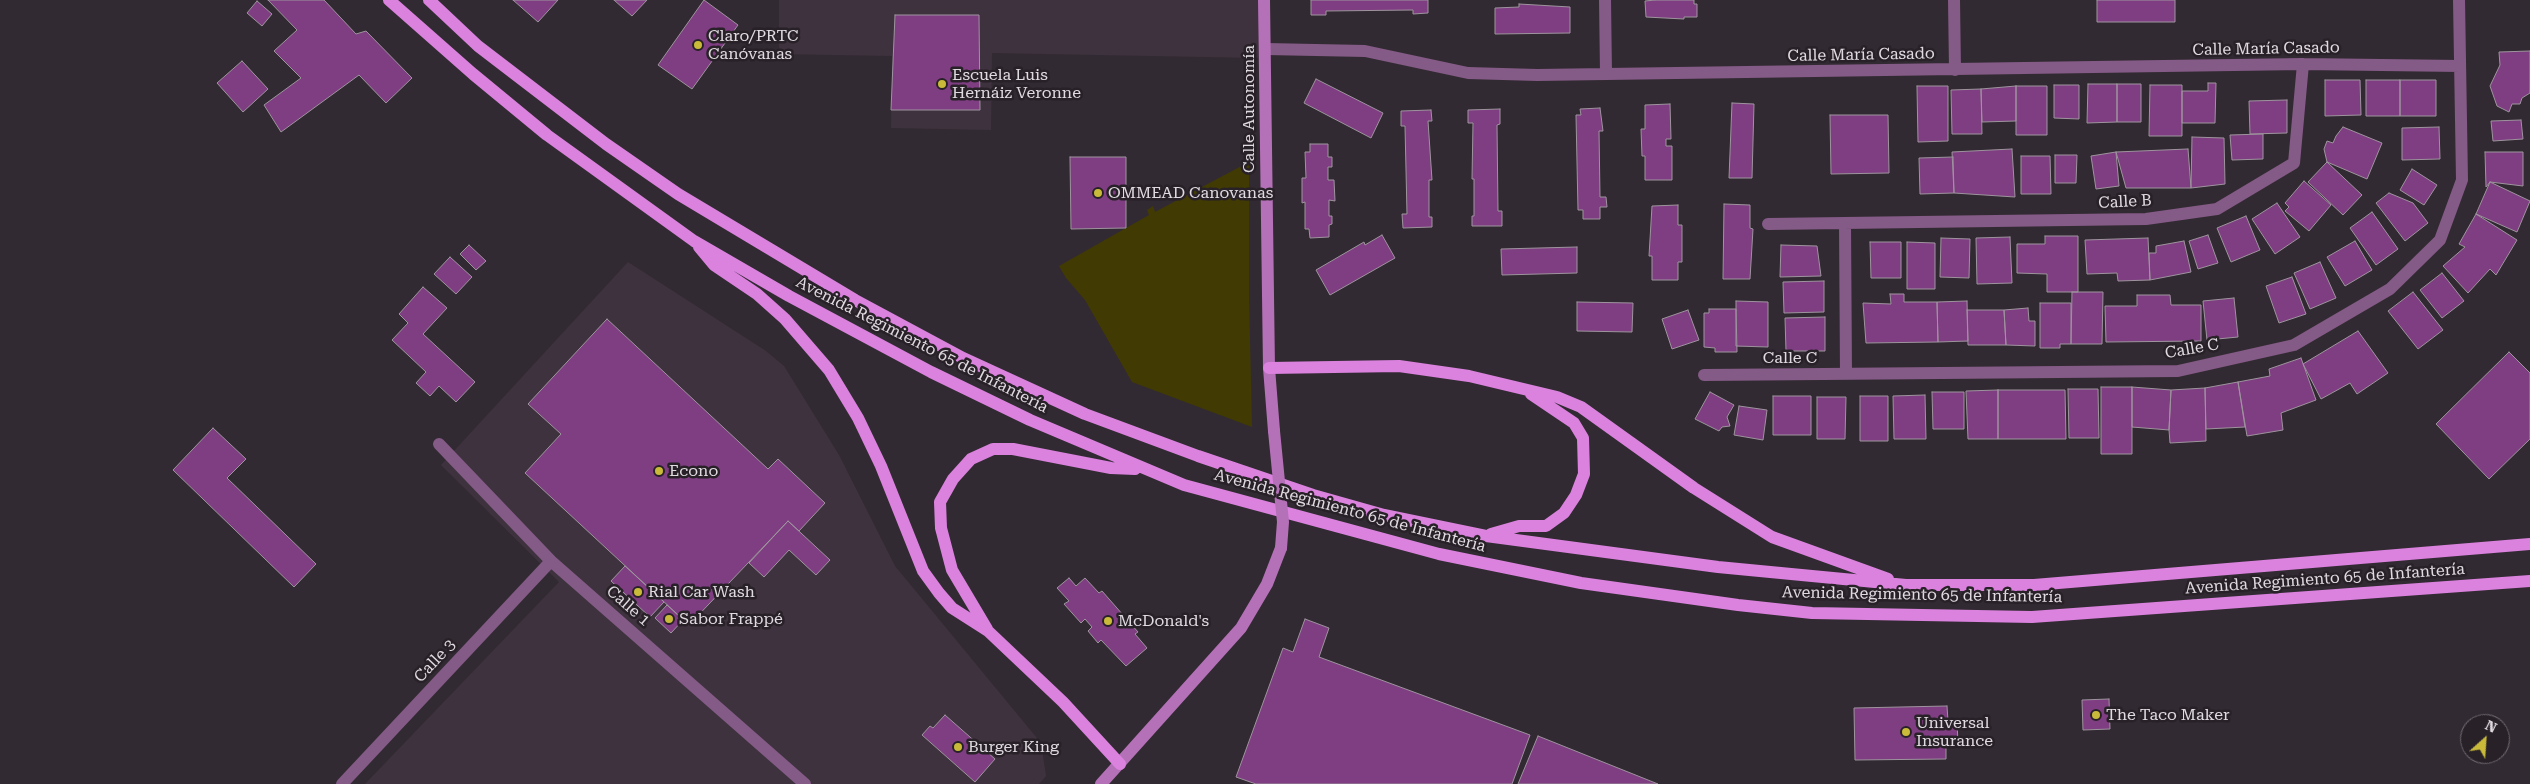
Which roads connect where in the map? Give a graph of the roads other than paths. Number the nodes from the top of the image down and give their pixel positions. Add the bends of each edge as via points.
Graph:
1 (389, 0) edge
2 (429, 0) edge
3 (1264, 0) edge
4 (1605, 0) edge
5 (1954, 0) edge
6 (2459, 0) edge
7 (1266, 49) junction
8 (2303, 64) junction
9 (2460, 66) junction
10 (1954, 70) junction
11 (1606, 73) junction
12 (1768, 224) dead end
13 (1845, 224) junction
14 (694, 242) junction
15 (1269, 368) junction
16 (1846, 374) junction
17 (1704, 375) dead end
18 (1518, 386) junction
19 (438, 444) dead end
20 (1144, 470) junction
21 (1486, 536) junction
22 (2530, 544) edge
23 (551, 561) junction
24 (2530, 581) edge
25 (1906, 585) junction
26 (988, 631) junction
27 (1120, 764) junction
28 (342, 784) edge
29 (805, 784) edge
30 (1101, 784) edge

1 - 14 main road, Avenida Regimiento 65 de Infantería via 547,135
2 - 21 main road, Avenida Regimiento 65 de Infantería via 478,46 606,144 678,194 854,300 963,358 1085,414 1198,456 1384,515
3 - 7 main road, Calle Autonomía
4 - 11 street
5 - 10 street
6 - 9 street, Calle C
7 - 11 street, Calle María Casado via 1365,51 1468,73
7 - 15 main road, Calle Autonomía
8 - 9 street, Calle María Casado
8 - 10 street, Calle María Casado
8 - 13 street, Calle B via 2294,163 2217,209 2146,219
9 - 16 street, Calle C via 2462,180 2440,240 2390,289 2294,345 2178,371
10 - 11 street, Calle María Casado
12 - 13 street, Calle B
13 - 16 street
14 - 20 main road, Avenida Regimiento 65 de Infantería via 931,372
14 - 26 main road via 714,265 757,294 785,319 829,370 858,418 881,466 923,571 952,608
15 - 18 main road via 1399,366
15 - 27 main road, Calle Autonomía, bridge via 1283,522 1281,548 1267,584 1241,628
16 - 17 street, Calle C
18 - 21 main road via 1574,423 1583,438 1584,474 1568,507 1546,526 1519,526
18 - 25 main road via 1580,407 1694,488 1772,537
19 - 23 street, Calle 1
20 - 24 main road, Avenida Regimiento 65 de Infantería via 1184,485 1439,554 1581,583 1812,613 2032,617
20 - 26 main road via 1111,468 1013,449 993,449 971,459 953,479 940,502 941,528 952,570
21 - 25 main road, Avenida Regimiento 65 de Infantería via 1718,567
22 - 25 main road, Avenida Regimiento 65 de Infantería via 2034,585
23 - 28 street, Calle 3
23 - 29 street, Calle 1
26 - 27 main road via 1063,702
27 - 30 main road, Calle Autonomía

